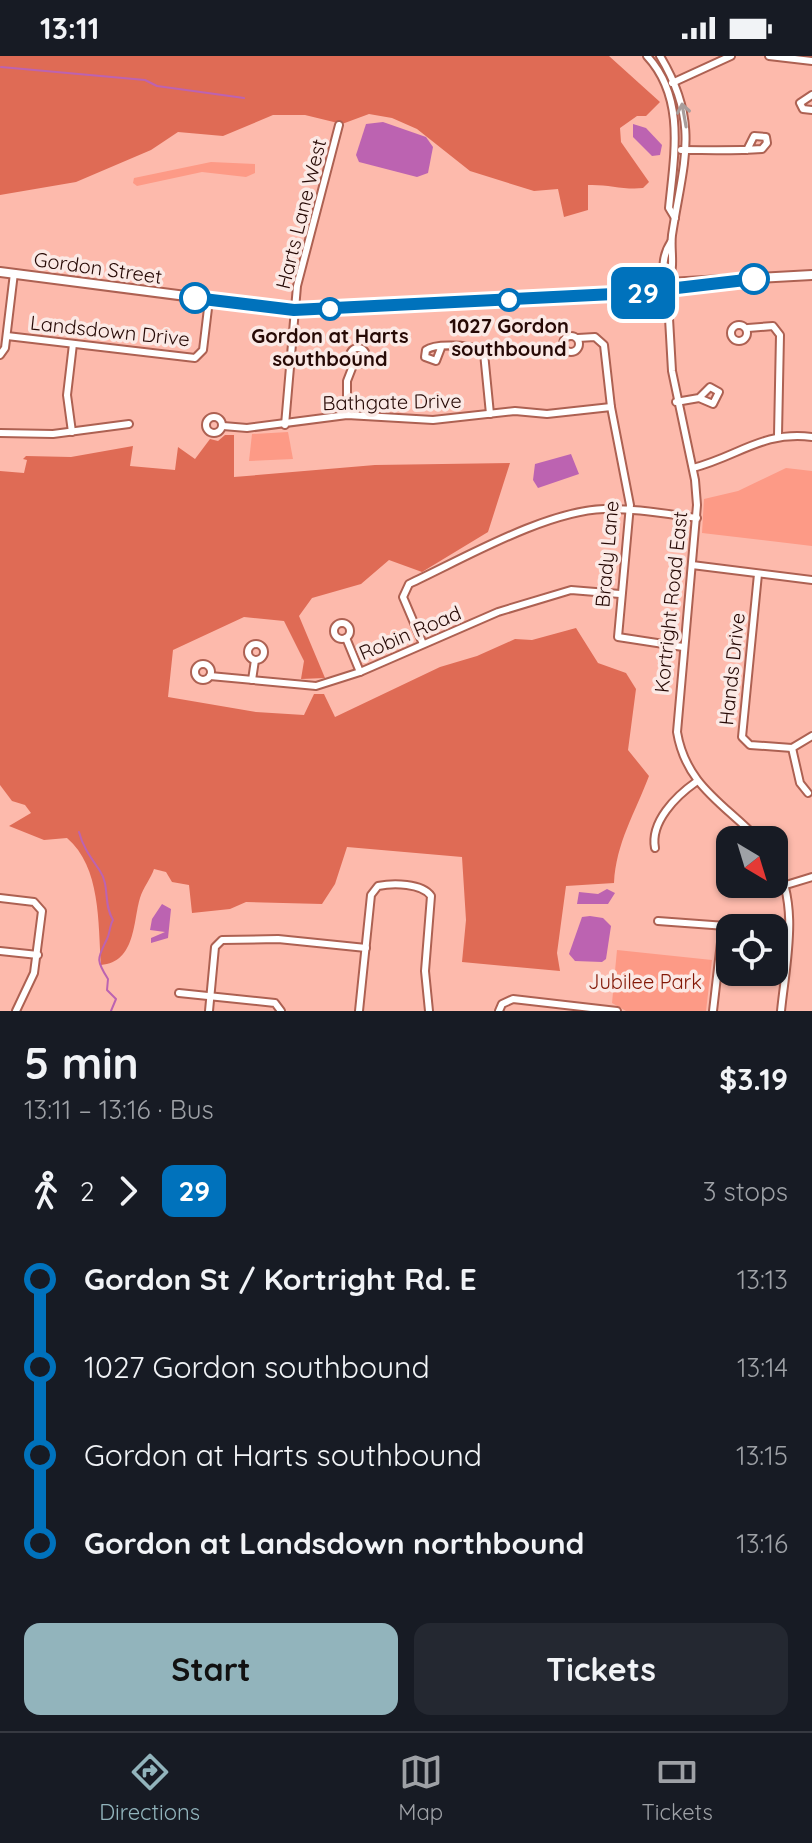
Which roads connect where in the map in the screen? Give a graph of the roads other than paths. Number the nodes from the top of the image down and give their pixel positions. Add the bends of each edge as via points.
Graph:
1 (647, 56) edge
2 (660, 56) edge
3 (731, 56) edge
4 (769, 56) edge
5 (812, 61) edge
6 (675, 81) junction
7 (666, 86) junction
8 (812, 95) edge
9 (812, 110) edge
10 (339, 125) dead end
11 (674, 150) junction
12 (685, 150) junction
13 (747, 150) dead end
14 (675, 218) junction
15 (0, 272) edge
16 (14, 273) junction
17 (812, 275) edge
18 (667, 287) junction
19 (209, 300) junction
20 (294, 310) junction
21 (748, 328) dead end
22 (7, 336) junction
23 (578, 338) dead end
24 (73, 344) junction
25 (441, 348) dead end
26 (0, 355) edge
27 (354, 363) dead end
28 (699, 398) dead end
29 (676, 402) junction
30 (611, 407) junction
31 (490, 414) junction
32 (347, 415) junction
33 (129, 424) dead end
34 (285, 425) junction
35 (223, 426) dead end
36 (72, 432) junction
37 (0, 433) edge
38 (778, 435) junction
39 (812, 437) edge
40 (693, 468) junction
41 (630, 510) junction
42 (697, 518) junction
43 (692, 565) junction
44 (758, 574) junction
45 (812, 580) edge
46 (620, 594) junction
47 (346, 638) dead end
48 (423, 644) junction
49 (683, 647) junction
50 (255, 660) dead end
51 (360, 672) junction
52 (210, 676) dead end
53 (252, 680) junction
54 (812, 736) edge
55 (792, 748) junction
56 (696, 782) junction
57 (808, 793) dead end
58 (740, 826) edge
59 (655, 848) dead end
60 (812, 877) edge
61 (788, 884) edge
62 (0, 898) edge
63 (787, 898) edge
64 (658, 921) dead end
65 (716, 925) edge
66 (789, 932) joint
67 (366, 948) junction
68 (0, 951) edge
69 (38, 955) junction
70 (716, 985) edge
71 (179, 993) dead end
72 (210, 996) junction
73 (16, 1011) edge
74 (209, 1011) edge
75 (281, 1011) edge
76 (359, 1011) edge
77 (429, 1011) edge
78 (499, 1011) edge
79 (617, 1011) edge
80 (713, 1011) edge
81 (781, 1011) edge

1 - 7 street
2 - 6 street
3 - 6 street
4 - 5 street
6 - 7 street
12 -> 6 street via 687,130
7 - 11 street via 673,108
8 - 9 street via 800,103
10 - 20 street, Harts Lane West
11 - 12 street
11 - 14 street via 669,208
12 - 13 street
12 - 14 street
14 - 18 street, Kortright Road East
15 - 16 main road, Gordon Street
16 - 19 main road, Gordon Street
16 - 22 street
17 - 18 main road, Gordon Street
18 - 20 main road, Gordon Street via 632,285 623,291
18 - 29 street, Kortright Road East
19 - 20 main road, Gordon Street
19 - 24 street, Landsdown Drive via 199,357
20 - 34 street, Harts Lane West
21 - 38 street via 773,326 780,335
22 - 24 street, Landsdown Drive
22 - 26 street
23 - 30 street, Brady Lane via 595,337 603,343
24 - 36 street via 67,395
25 - 31 street via 471,345 484,353
27 - 32 street via 347,381
28 - 29 street
29 - 40 street, Kortright Road East
30 - 31 street, Bathgate Drive
30 - 41 street, Brady Lane
31 - 32 street, Bathgate Drive via 433,420
32 - 34 street, Bathgate Drive
33 - 36 street
34 - 35 street, Bathgate Drive
36 - 37 street
38 - 39 street
38 - 40 street
40 - 42 street, Kortright Road East
41 - 42 street
41 - 46 street, Brady Lane
41 - 48 street via 592,510 499,539 409,584 403,597
42 - 43 street, Kortright Road East
43 - 44 street
43 - 49 street, Kortright Road East
44 - 45 street
44 - 55 street, Hands Drive via 742,737 750,745
46 - 48 street, Robin Road via 571,590 498,612
46 - 49 street, Brady Lane via 618,637
47 - 51 street
48 - 51 street, Robin Road
49 - 56 street, Kortright Road East via 677,732
50 - 53 street
51 - 53 street, Robin Road via 316,686
52 - 53 street, Robin Road
54 - 55 street
55 - 57 street via 800,783
56 - 58 street, Kortright Road East
56 - 59 street via 673,800 653,836
60 - 61 street
62 - 69 street via 39,906
63 - 66 street
64 - 65 street
66 - 81 street
67 - 72 street via 278,939 222,940 215,947
67 - 76 street
67 - 77 street via 375,888 384,884 428,891
68 - 69 street
69 - 73 street
70 - 80 street
71 - 72 street
72 - 74 street
72 - 75 street via 275,1003
78 - 79 street via 513,999

